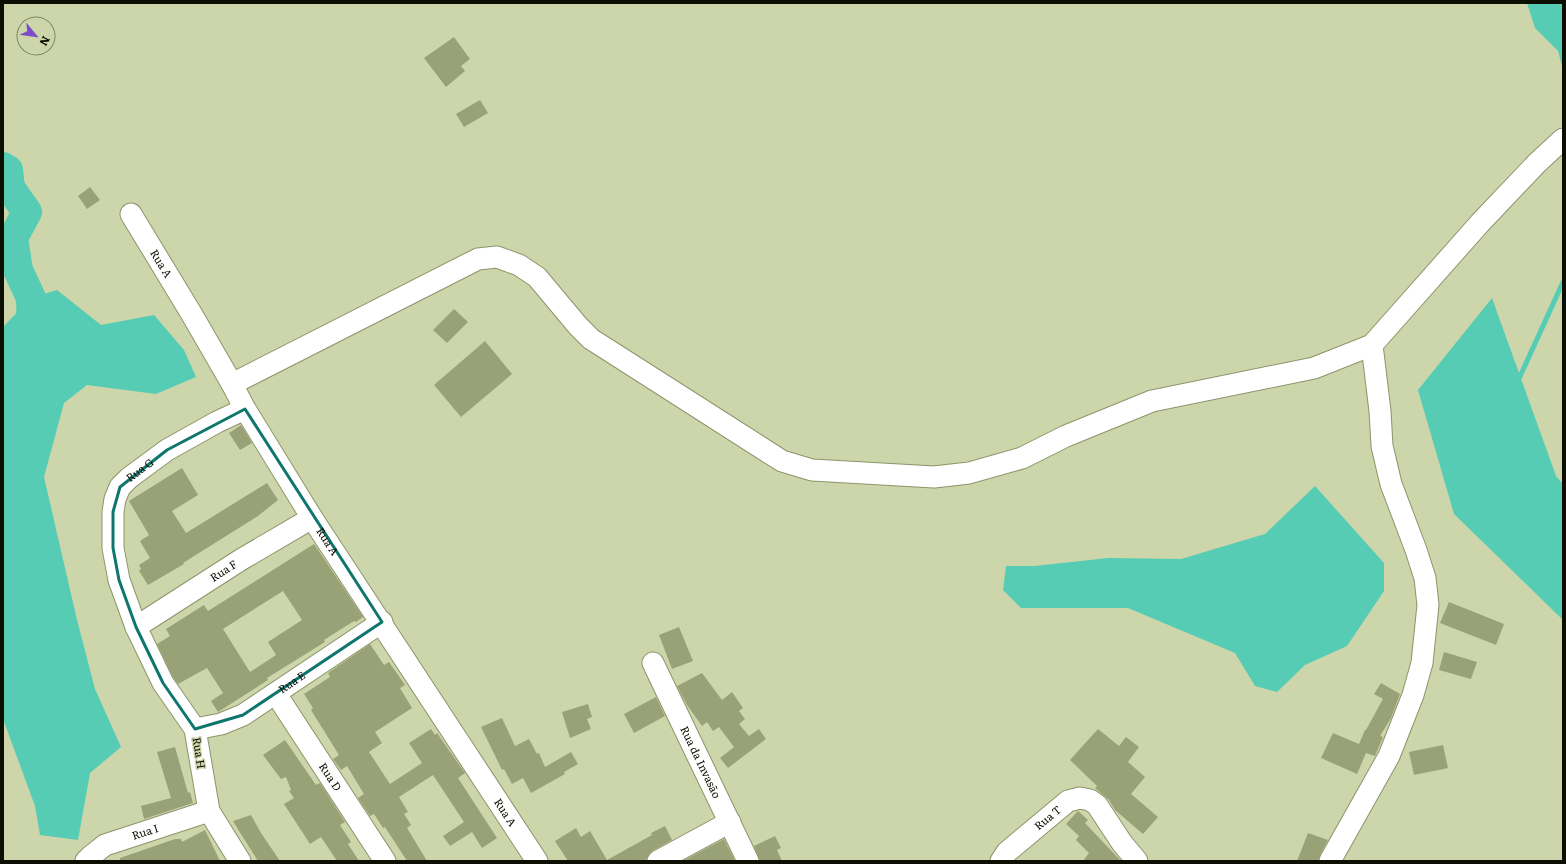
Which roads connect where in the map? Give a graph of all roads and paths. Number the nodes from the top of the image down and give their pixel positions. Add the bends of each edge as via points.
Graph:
1 (1563, 139) edge
2 (131, 214) dead end
3 (1372, 346) junction
4 (232, 384) junction
5 (245, 410) junction
6 (312, 518) junction
7 (382, 622) junction
8 (136, 627) junction
9 (653, 663) dead end
10 (276, 694) junction
11 (195, 728) junction
12 (209, 811) junction
13 (730, 822) junction
14 (1004, 857) edge
15 (86, 861) edge
16 (240, 861) edge
17 (385, 861) edge
18 (537, 861) edge
19 (658, 861) edge
20 (748, 861) edge
21 (1137, 861) edge
22 (1330, 861) edge

1 - 3 street via 1480,223
2 - 4 street, Rua A
3 - 4 street via 1314,368 1152,401 1066,436 1022,458 969,473 934,477 812,470 782,461 604,348 578,326 537,277 519,265 497,257 478,259
3 - 22 street via 1382,446 1390,484 1425,578 1428,605 1422,663 1410,702 1389,756
4 - 5 street, Rua A
5 - 6 street, Rua A
5 - 8 street, Rua G via 166,450 120,487 113,512 113,548 120,580
6 - 7 street, Rua A
6 - 8 street, Rua F
7 - 10 street, Rua E
7 - 18 street, Rua A
8 - 11 street, Rua H via 163,683
9 - 13 street, Rua da Invasão
10 - 11 street, Rua E via 243,715 221,724
10 - 17 street, Rua D
11 - 12 street, Rua H
12 - 15 street, Rua I via 105,845
12 - 16 street, Rua H
13 - 19 street
13 - 20 street, Rua da Invasão
14 - 21 street, Rua T via 1068,801 1080,798 1097,805

